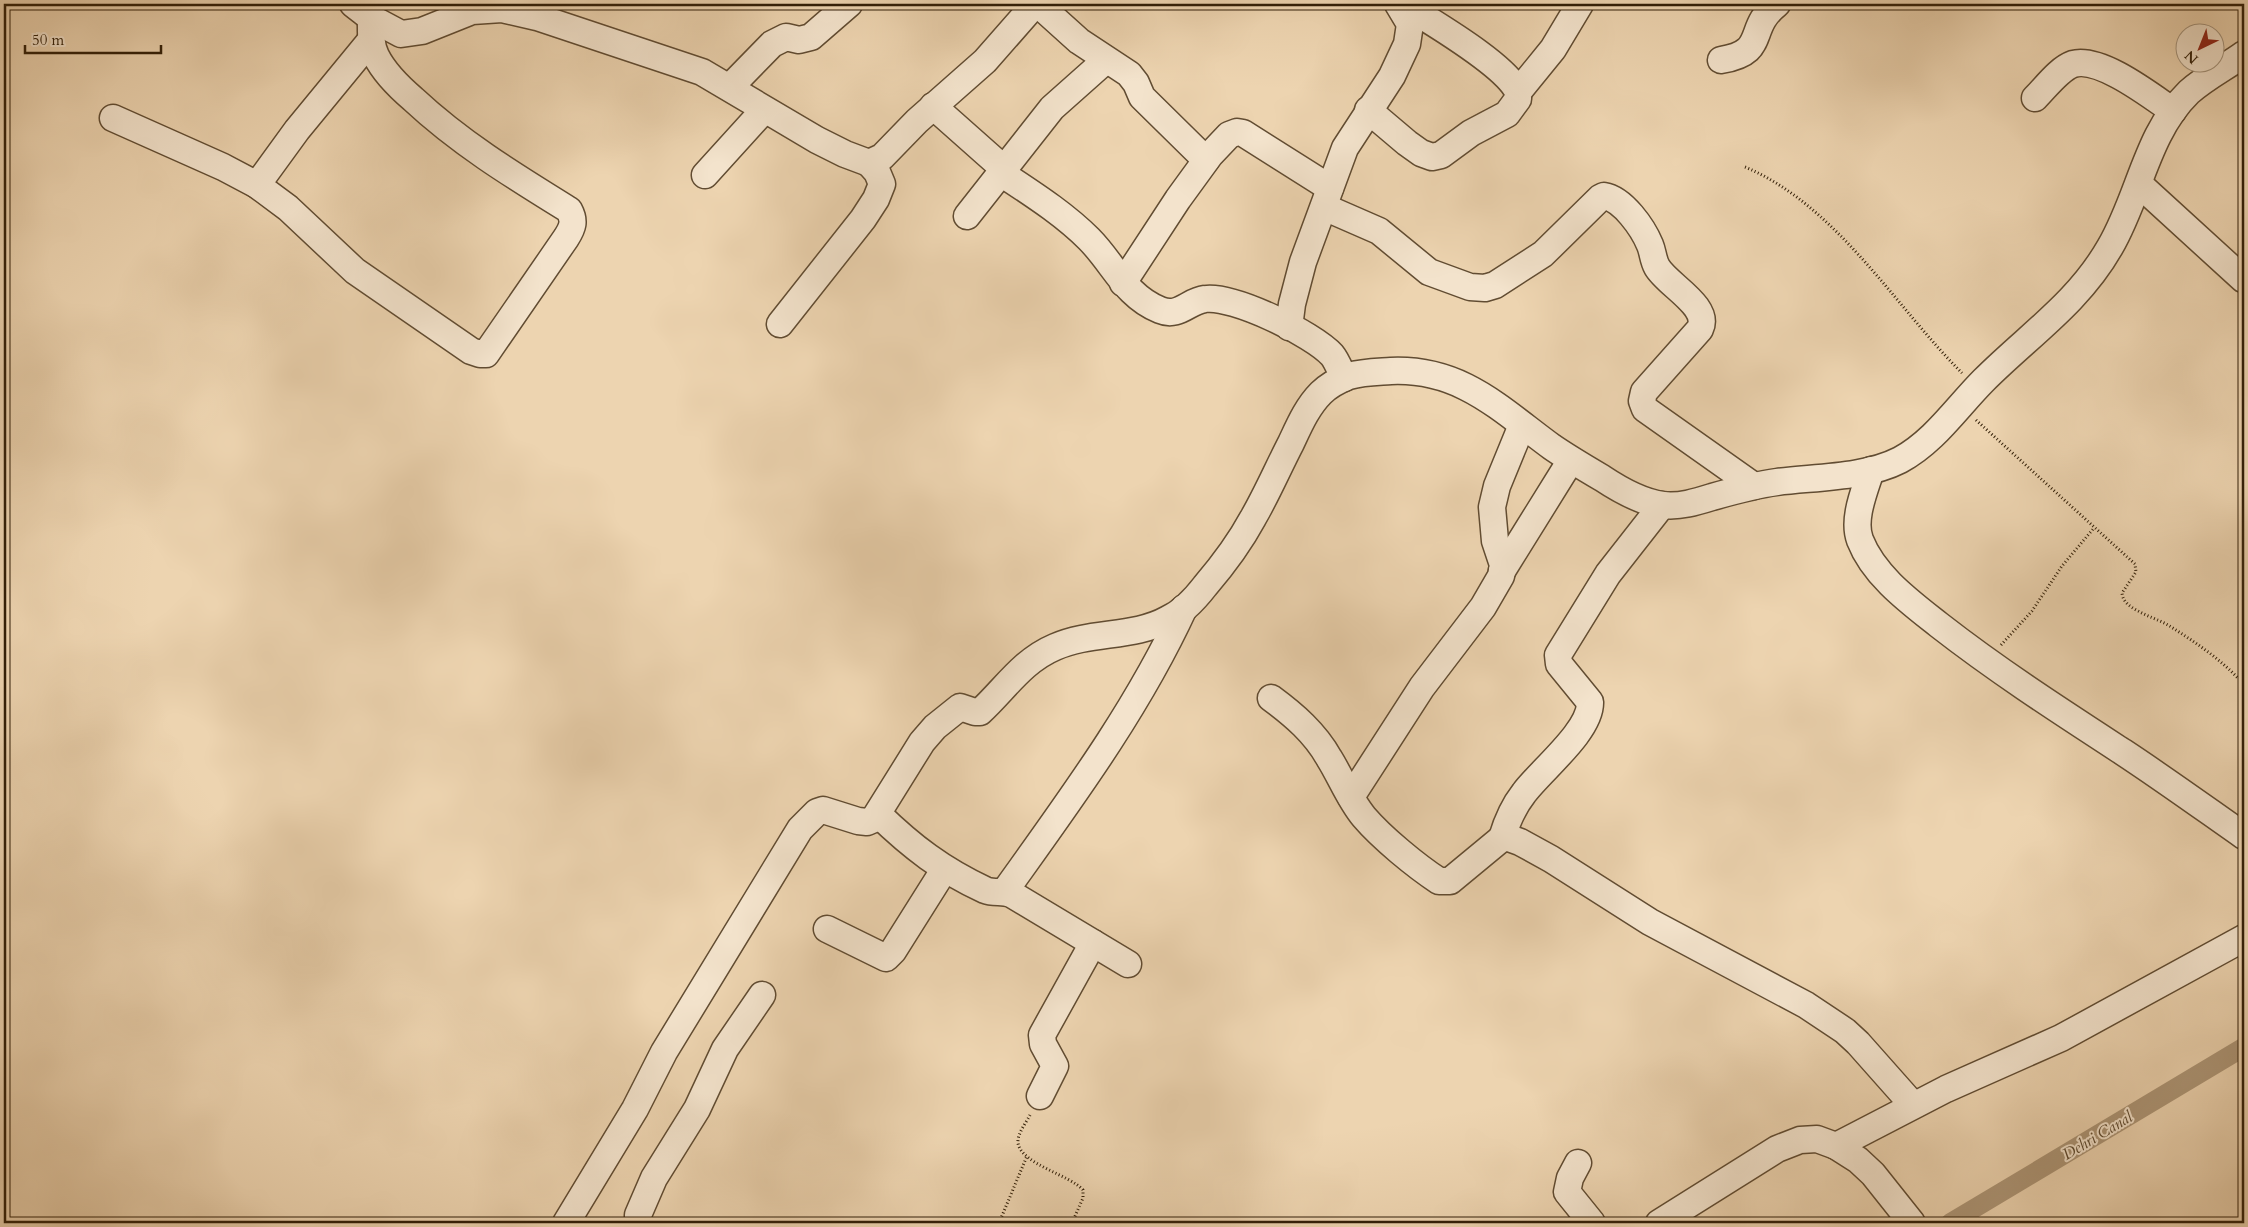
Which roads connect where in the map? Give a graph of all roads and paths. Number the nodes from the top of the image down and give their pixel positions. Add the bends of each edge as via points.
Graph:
1 (849, 4) edge
2 (1036, 4) edge
3 (1398, 4) edge
4 (1580, 4) edge
5 (1777, 4) edge
6 (503, 6) edge
7 (1423, 18) edge
8 (365, 21) edge
9 (2244, 54) edge
10 (1106, 60) junction
11 (1721, 60) dead end
12 (730, 87) junction
13 (1518, 92) junction
14 (2035, 98) dead end
15 (933, 106) junction
16 (764, 110) junction
17 (1368, 110) junction
18 (2173, 110) junction
19 (113, 118) dead end
20 (1206, 160) junction
21 (869, 163) junction
22 (1745, 167) dead end
23 (1002, 171) junction
24 (705, 175) dead end
25 (257, 184) junction
26 (2139, 184) junction
27 (1327, 198) junction
28 (966, 216) dead end
29 (2243, 279) dead end
30 (1123, 283) junction
31 (780, 324) dead end
32 (1289, 326) junction
33 (1344, 378) junction
34 (1968, 397) junction
35 (1522, 424) junction
36 (1571, 460) junction
37 (1871, 470) junction
38 (1754, 486) junction
39 (1662, 505) junction
40 (2094, 528) junction
41 (1502, 571) junction
42 (1184, 608) junction
43 (1987, 661) junction
44 (2244, 685) edge
45 (1271, 698) dead end
46 (1351, 797) junction
47 (878, 814) junction
48 (2244, 836) edge
49 (1502, 838) junction
50 (944, 870) junction
51 (1005, 891) junction
52 (828, 929) dead end
53 (2244, 938) edge
54 (1093, 943) junction
55 (1128, 964) dead end
56 (762, 995) dead end
57 (1040, 1096) joint
58 (1914, 1105) junction
59 (1836, 1146) junction
60 (1027, 1156) junction
61 (1578, 1163) dead end
62 (566, 1223) edge
63 (638, 1223) edge
64 (999, 1223) edge
65 (1072, 1223) edge
66 (1592, 1223) edge
67 (1658, 1223) edge
68 (1912, 1223) edge

1 - 12 street via 810,38 786,37 772,44
2 - 10 street
2 - 15 street via 985,61
3 - 7 street via 1410,24
4 - 13 street via 1548,56
5 - 11 street via 1762,18 1748,52
6 - 8 street via 472,11 410,34
6 - 12 street via 686,65
7 - 13 street via 1464,43 1510,79
7 - 17 street
8 - 25 street via 297,130
8 - 25 street via 375,55 385,70 432,117 498,166 568,210 574,218 566,238 490,350 480,354 374,286
9 - 18 street via 2203,80
10 - 20 street via 1129,74 1142,97
10 - 23 street via 1052,108
12 - 16 street
13 - 17 street via 1518,99 1507,114 1441,155 1432,157 1414,148
14 - 18 street via 2063,70 2073,64 2085,63 2122,78
15 - 21 street via 882,157
15 - 23 street
16 - 21 street via 838,151
16 - 24 street
17 - 27 street via 1345,148
18 - 26 street via 2153,144
19 - 25 street
20 - 27 street via 1229,135 1244,133
20 - 30 street
21 - 31 street via 882,184 876,198 842,247
22 - 34 path via 1790,191 1844,241 1937,348
23 - 28 street
23 - 30 street via 1086,236 1111,263
26 - 29 street
26 - 34 street via 2109,249 2079,293
27 - 32 street via 1296,286
27 - 38 street via 1379,232 1429,272 1470,287 1485,288 1537,258 1600,198 1613,199 1643,232 1662,274 1702,316 1700,329 1644,392 1642,401 1645,409
30 - 32 street via 1144,302 1162,311 1179,312 1196,301 1217,298
32 - 33 street via 1333,356
33 - 35 street via 1410,370 1433,374 1472,389
33 - 42 street via 1330,385 1308,409 1251,522 1221,566
34 - 37 street via 1938,431 1912,453
34 - 40 path
35 - 36 street
35 - 41 street via 1497,486 1492,508 1492,524
36 - 39 street via 1619,489
36 - 41 street
37 - 38 street
37 - 43 street via 1859,520 1860,539 1872,562 1916,607
38 - 39 street via 1690,504
39 - 49 street via 1608,574 1558,655 1559,664 1590,702 1590,709 1578,731 1515,807 1506,821
40 - 43 path via 2062,566 2032,611
40 - 44 path via 2136,568 2122,593 2124,601 2216,659
41 - 46 street via 1484,607 1422,687
42 - 47 street via 1156,625 1059,645 1026,664 980,712 960,708 935,727 922,742
42 - 51 street via 1148,679 1082,782
43 - 48 street
45 - 46 street via 1316,738
46 - 49 street via 1380,833 1439,881 1450,881
47 - 50 street
47 - 62 street via 867,822 823,810 816,812 800,829 664,1052 635,1109
49 - 58 street via 1520,842 1650,922 1820,1014 1858,1043
50 - 51 street via 990,892
50 - 52 street via 886,958
51 - 54 street
53 - 58 street via 2061,1038
54 - 55 street
54 - 57 street via 1042,1035 1043,1044 1055,1066
56 - 63 street via 725,1049 697,1109 654,1178 638,1215
57 - 60 path via 1019,1136 1018,1144
58 - 59 street
59 - 67 street via 1817,1139 1800,1140 1777,1149
59 - 68 street via 1874,1174
60 - 64 path
60 - 65 path via 1083,1190 1083,1198
61 - 66 street via 1567,1192

